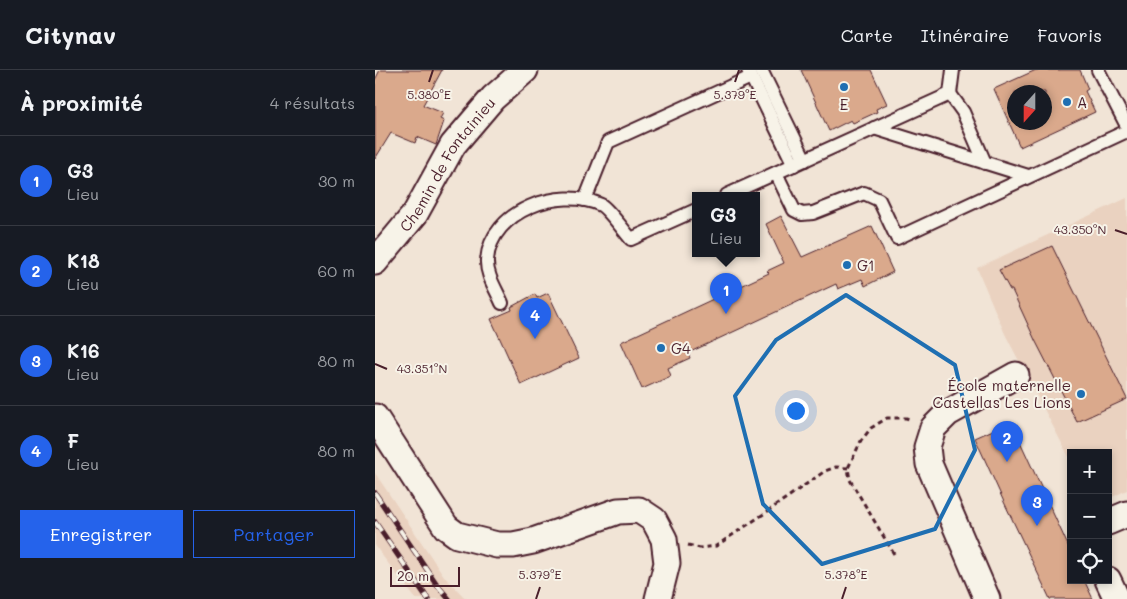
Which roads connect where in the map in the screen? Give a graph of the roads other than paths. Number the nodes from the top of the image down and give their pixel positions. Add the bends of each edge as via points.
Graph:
1 (525, 70) edge
2 (953, 70) edge
3 (1098, 70) edge
4 (753, 72) edge
5 (950, 94) junction
6 (1127, 126) edge
7 (874, 128) junction
8 (1127, 131) edge
9 (800, 162) junction
10 (985, 163) junction
11 (776, 173) junction
12 (1028, 176) junction
13 (734, 192) edge
14 (585, 200) junction
15 (692, 212) edge
16 (375, 262) edge
17 (502, 303) dead end
18 (1015, 375) dead end
19 (375, 417) edge
20 (1127, 514) edge
21 (1112, 520) edge
22 (1110, 584) edge
23 (658, 599) edge
24 (987, 599) edge
25 (1117, 599) edge

1 - 16 street, Chemin de Fontainieu via 493,98 453,145 415,214
2 - 5 lane
3 - 6 lane
4 - 9 lane
4 - 14 lane via 608,142
5 - 7 lane
5 - 10 lane via 963,112
7 - 9 lane
7 - 10 lane
8 - 12 lane
9 - 11 lane
10 - 12 lane
11 - 12 lane via 794,210 802,214 813,213 864,192 879,200 897,238
11 - 13 lane
14 - 15 lane via 603,206 631,239
14 - 17 lane via 539,203 509,219 499,229 493,238 487,262 489,275
18 - 24 street via 948,413 933,428 927,447 929,464
19 - 23 street via 446,527 457,535 497,545 513,545 618,511 639,510 654,520 664,539 667,563
20 - 21 street
22 - 25 street

